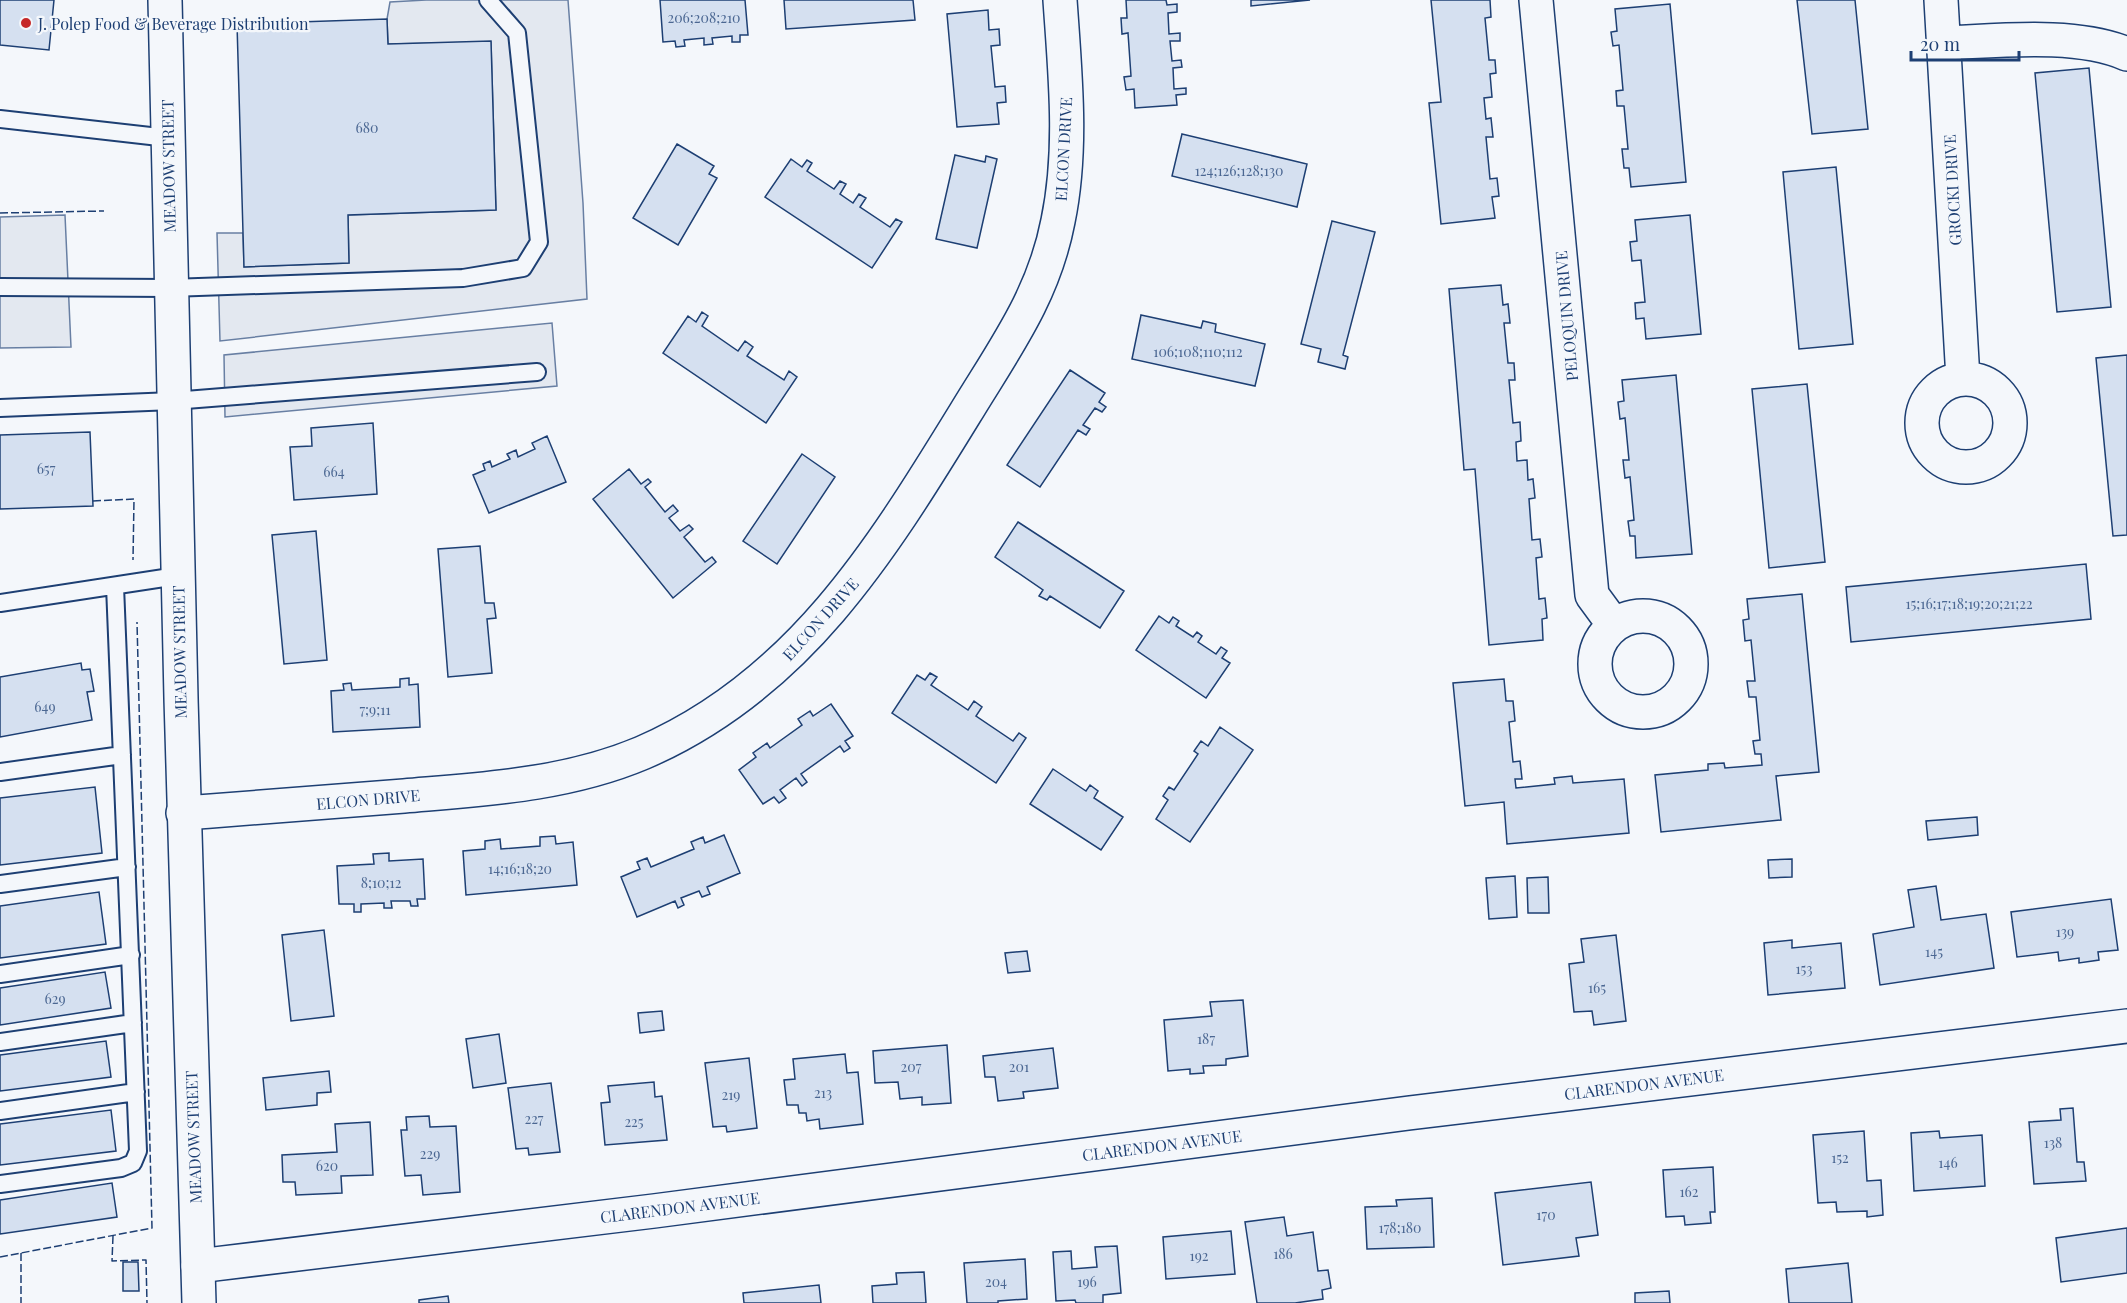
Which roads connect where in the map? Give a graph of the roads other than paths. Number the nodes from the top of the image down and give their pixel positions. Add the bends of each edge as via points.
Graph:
1 (165, 0) edge
2 (488, 0) edge
3 (1060, 0) edge
4 (1536, 0) edge
5 (1941, 0) edge
6 (1943, 43) junction
7 (2127, 54) edge
8 (0, 119) edge
9 (168, 138) junction
10 (0, 287) edge
11 (170, 288) junction
12 (537, 372) dead end
13 (1963, 379) dead end
14 (173, 400) junction
15 (0, 408) edge
16 (177, 576) junction
17 (115, 586) junction
18 (0, 603) edge
19 (1614, 626) dead end
20 (122, 755) junction
21 (0, 772) edge
22 (183, 813) junction
23 (127, 867) junction
24 (0, 884) edge
25 (130, 955) junction
26 (0, 974) edge
27 (133, 1023) junction
28 (2127, 1026) edge
29 (0, 1042) edge
30 (136, 1092) junction
31 (0, 1111) edge
32 (0, 1184) edge
33 (198, 1266) junction
34 (199, 1303) edge

1 - 9 street, MEADOW STREET
2 - 11 lane via 517,33 539,242 523,268 463,278
3 - 22 street, ELCON DRIVE via 1065,166 1058,221 1033,300 1015,335 875,556 785,658 749,690 693,727 642,753 564,777 491,790
4 - 19 street, PELOQUIN DRIVE via 1592,595
5 - 6 street, GROCKI DRIVE
6 - 7 street via 2055,40
6 - 13 street, GROCKI DRIVE
8 - 9 lane
9 - 11 street, MEADOW STREET
10 - 11 lane
11 - 14 street, MEADOW STREET
12 - 14 lane
14 - 15 lane
14 - 16 street, MEADOW STREET
16 - 17 lane
16 - 22 street, MEADOW STREET
17 - 18 lane
17 - 20 lane
20 - 21 lane
20 - 23 lane
22 - 33 street, MEADOW STREET
23 - 24 lane
23 - 25 lane
25 - 26 lane
25 - 27 lane
27 - 29 lane
27 - 30 lane
28 - 33 street, CLARENDON AVENUE
30 - 31 lane
30 - 32 lane via 138,1151 133,1163 121,1168
33 - 34 street, MEADOW STREET

